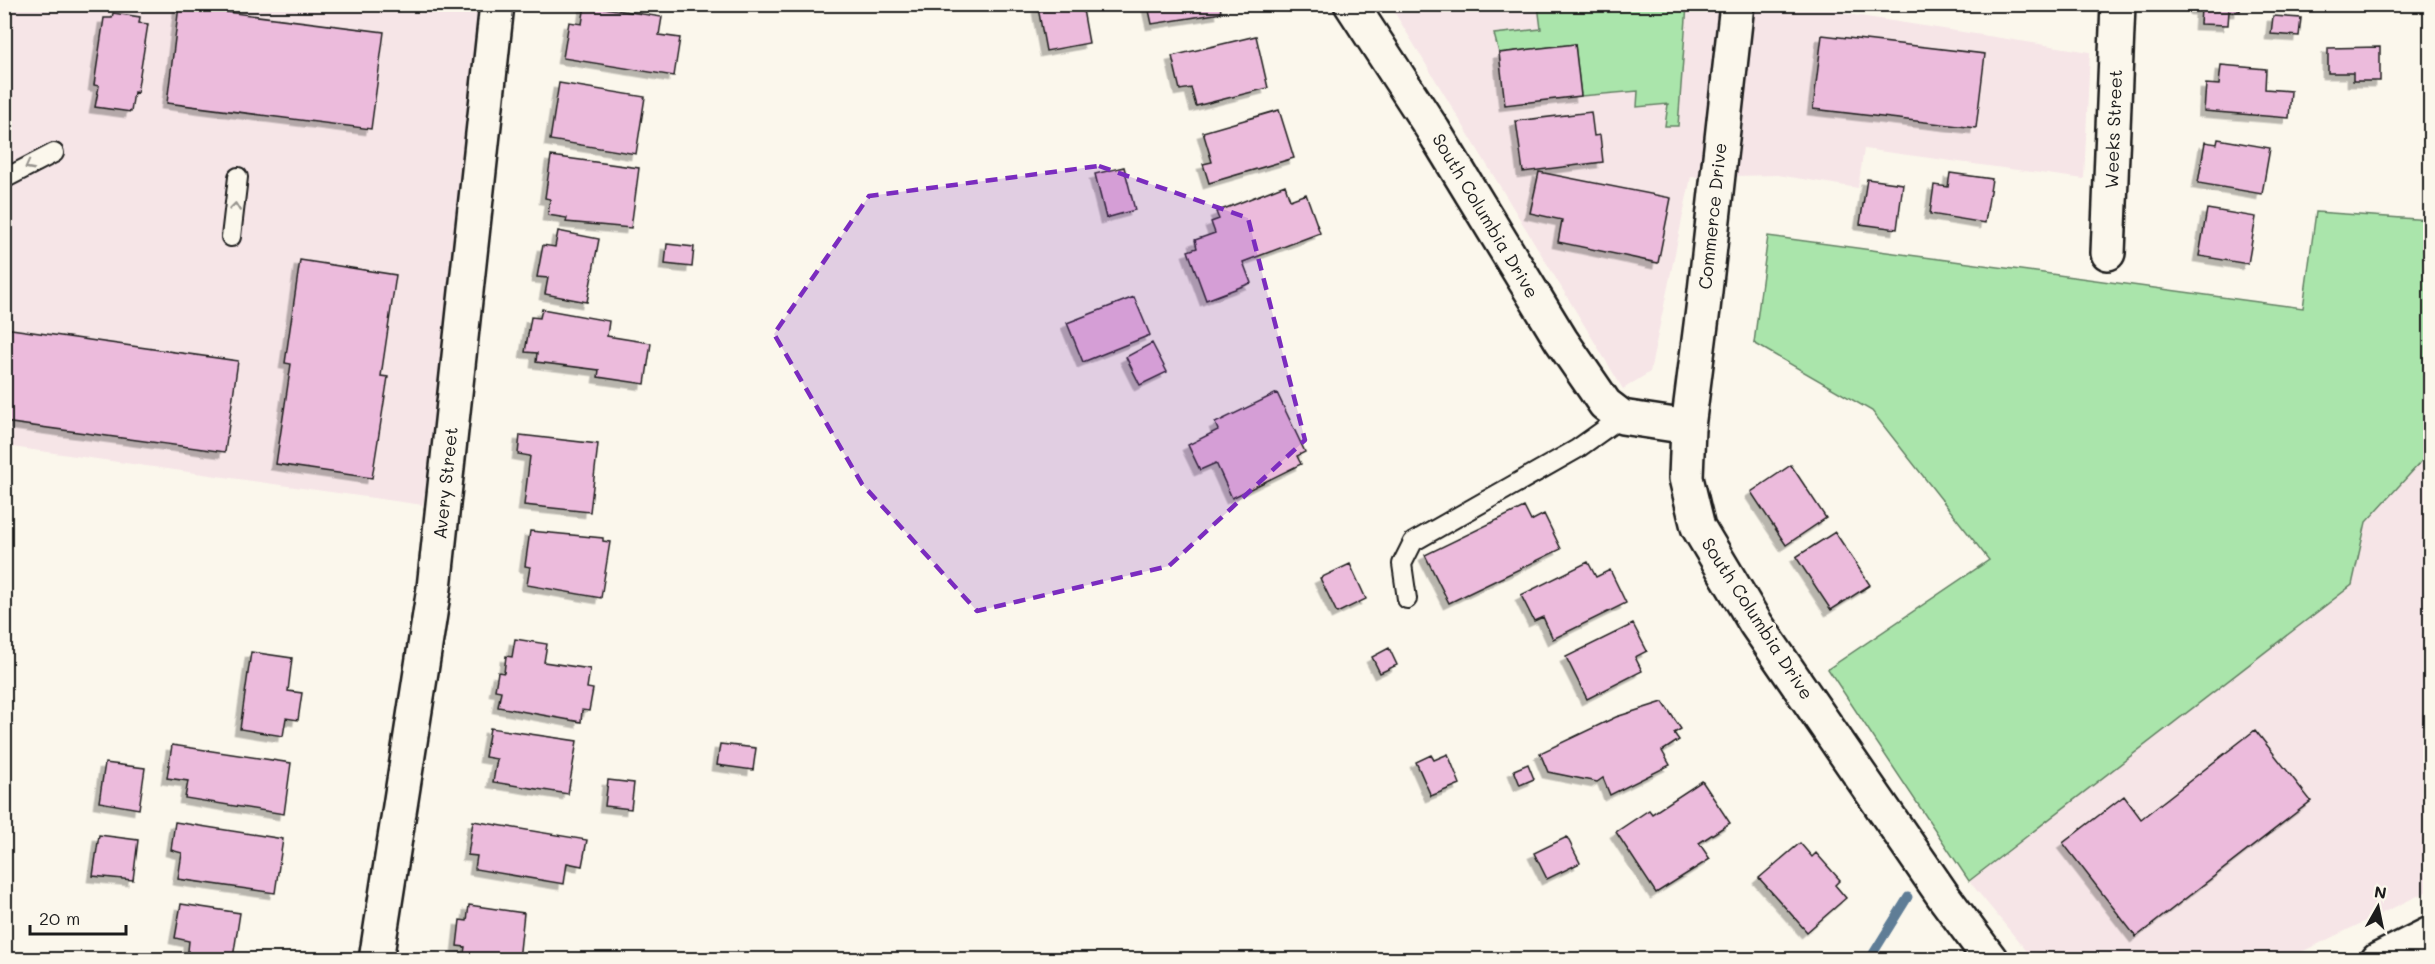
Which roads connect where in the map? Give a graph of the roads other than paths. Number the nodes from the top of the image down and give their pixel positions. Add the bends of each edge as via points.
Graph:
1 (497, 4) edge
2 (1351, 4) edge
3 (1737, 4) edge
4 (2118, 4) edge
5 (54, 153) dead end
6 (238, 177) dead end
7 (4, 179) edge
8 (231, 237) dead end
9 (2108, 254) dead end
10 (1622, 417) junction
11 (1688, 427) junction
12 (1407, 599) dead end
13 (2430, 934) edge
14 (376, 960) edge
15 (1991, 960) edge
16 (2378, 960) edge

1 - 14 street, Avery Street via 434,588
2 - 10 street, South Columbia Drive via 1561,340 1605,404
3 - 11 street, Commerce Drive
4 - 9 street, Weeks Street
5 -> 7 lane
8 -> 6 lane
10 - 11 street
10 - 12 lane via 1577,449 1413,542 1402,564
11 - 15 street, South Columbia Drive via 1686,478 1698,527 1756,624
13 - 16 street

